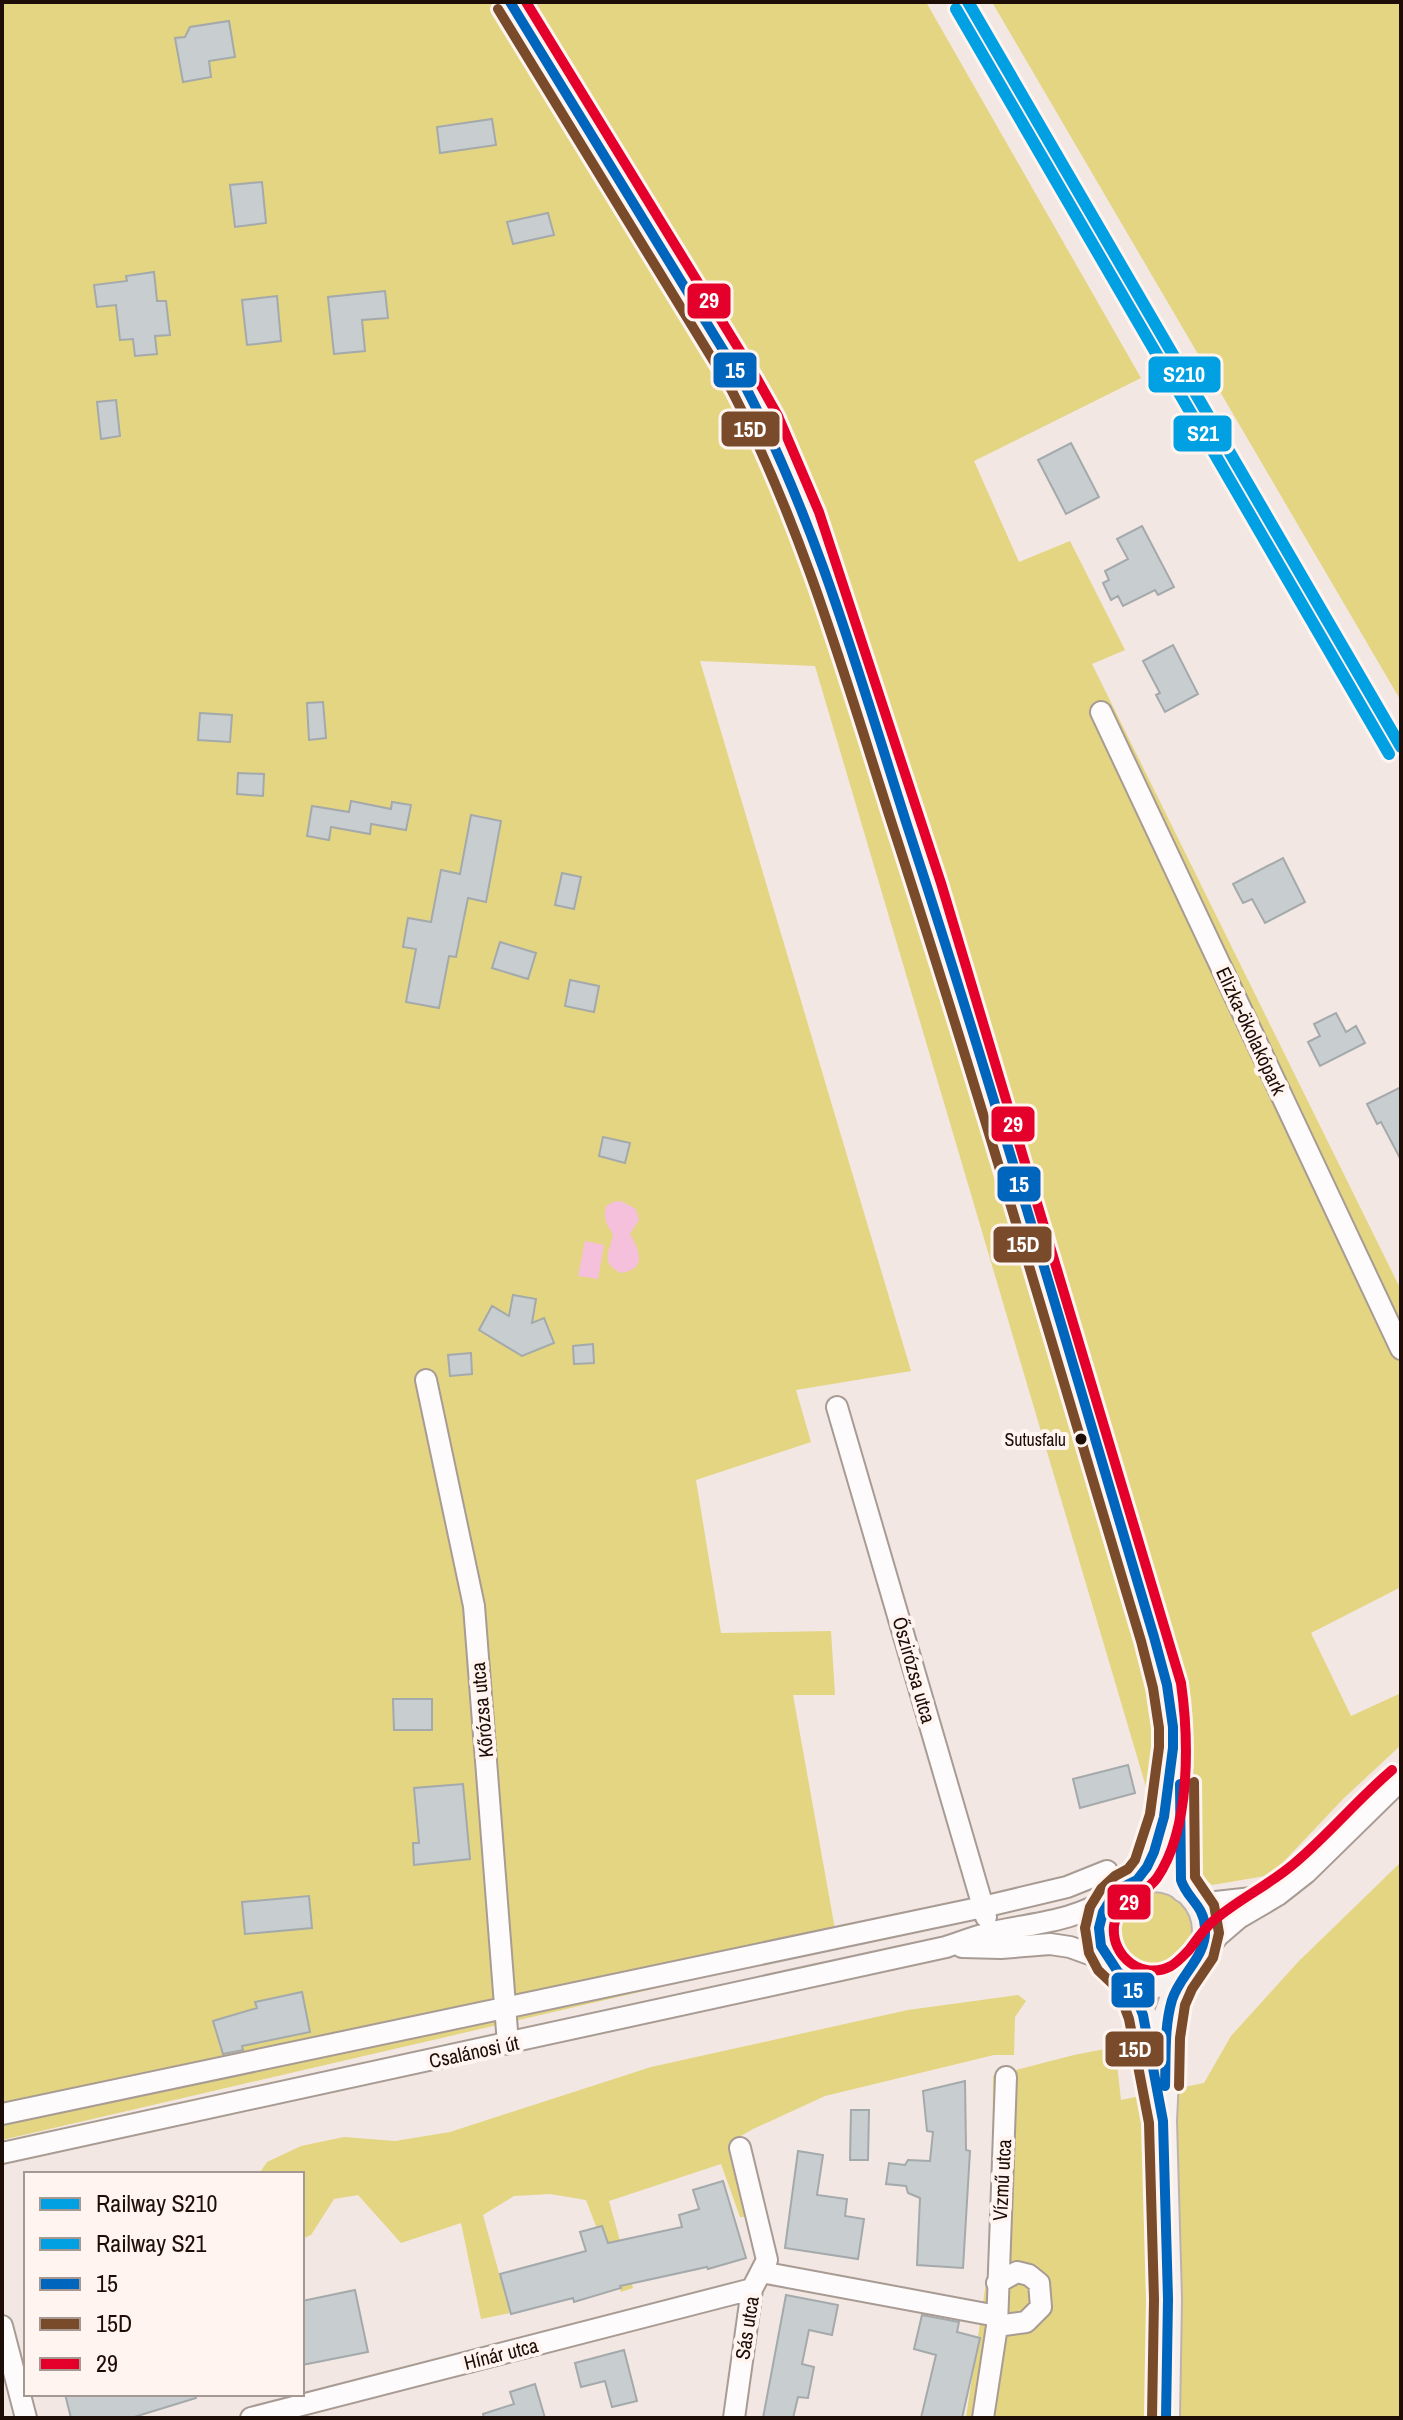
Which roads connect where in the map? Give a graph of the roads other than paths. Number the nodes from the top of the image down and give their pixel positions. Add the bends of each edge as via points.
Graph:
1 (510, 2) edge
2 (1101, 712) dead end
3 (1401, 1349) edge
4 (426, 1380) dead end
5 (837, 1407) dead end
6 (1173, 1748) junction
7 (1401, 1780) edge
8 (1137, 1880) junction
9 (1109, 1884) junction
10 (1278, 1895) junction
11 (1191, 1897) junction
12 (983, 1907) junction
13 (991, 1933) junction
14 (946, 1947) junction
15 (1109, 1961) junction
16 (1189, 1969) junction
17 (1129, 1980) junction
18 (506, 2007) junction
19 (508, 2044) junction
20 (1006, 2077) dead end
21 (2, 2114) edge
22 (1163, 2121) junction
23 (740, 2148) dead end
24 (2, 2153) edge
25 (757, 2281) junction
26 (997, 2283) junction
27 (997, 2321) junction
28 (2, 2326) edge
29 (261, 2417) edge
30 (26, 2418) edge
31 (734, 2418) edge
32 (983, 2418) edge
33 (1166, 2418) edge

1 - 6 main road via 744,384 806,517 928,887 1154,1637 1167,1685
2 - 3 street, Elizka-ökolakópark
4 - 18 street, Kőrózsa utca via 474,1606
5 - 12 street, Őszirózsa utca
6 - 8 main road via 1164,1817 1154,1852
6 - 11 main road via 1183,1797 1181,1869
7 - 10 street
8 - 9 main road via 1123,1887
8 - 11 main road via 1162,1879
9 - 12 street via 1067,1887
9 - 13 street, Csalánosi út via 1090,1910
9 - 15 main road via 1099,1928
10 - 11 street
10 - 16 street via 1239,1918
11 - 16 main road via 1206,1927 1202,1950
12 - 13 street, Őszirózsa utca
12 - 18 street
13 - 14 street, Csalánosi út
14 - 15 street, Csalánosi út via 1050,1944
14 - 19 street, Csalánosi út
15 - 17 main road
16 - 17 main road via 1156,1985
16 - 22 main road via 1168,2014
17 - 22 main road via 1143,2015
18 - 19 street, Kőrózsa utca
18 - 21 street
19 - 24 street, Csalánosi út
20 - 26 street, Vízmű utca
22 - 33 main road
23 - 25 street, Sás utca via 767,2260
25 - 27 street
25 - 29 street, Hínár utca
25 - 31 street, Sás utca
26 - 27 street, Vízmű utca
26 - 27 street via 1017,2272 1039,2283 1041,2294 1041,2307 1026,2322
27 - 32 street, Vízmű utca
28 - 30 street

